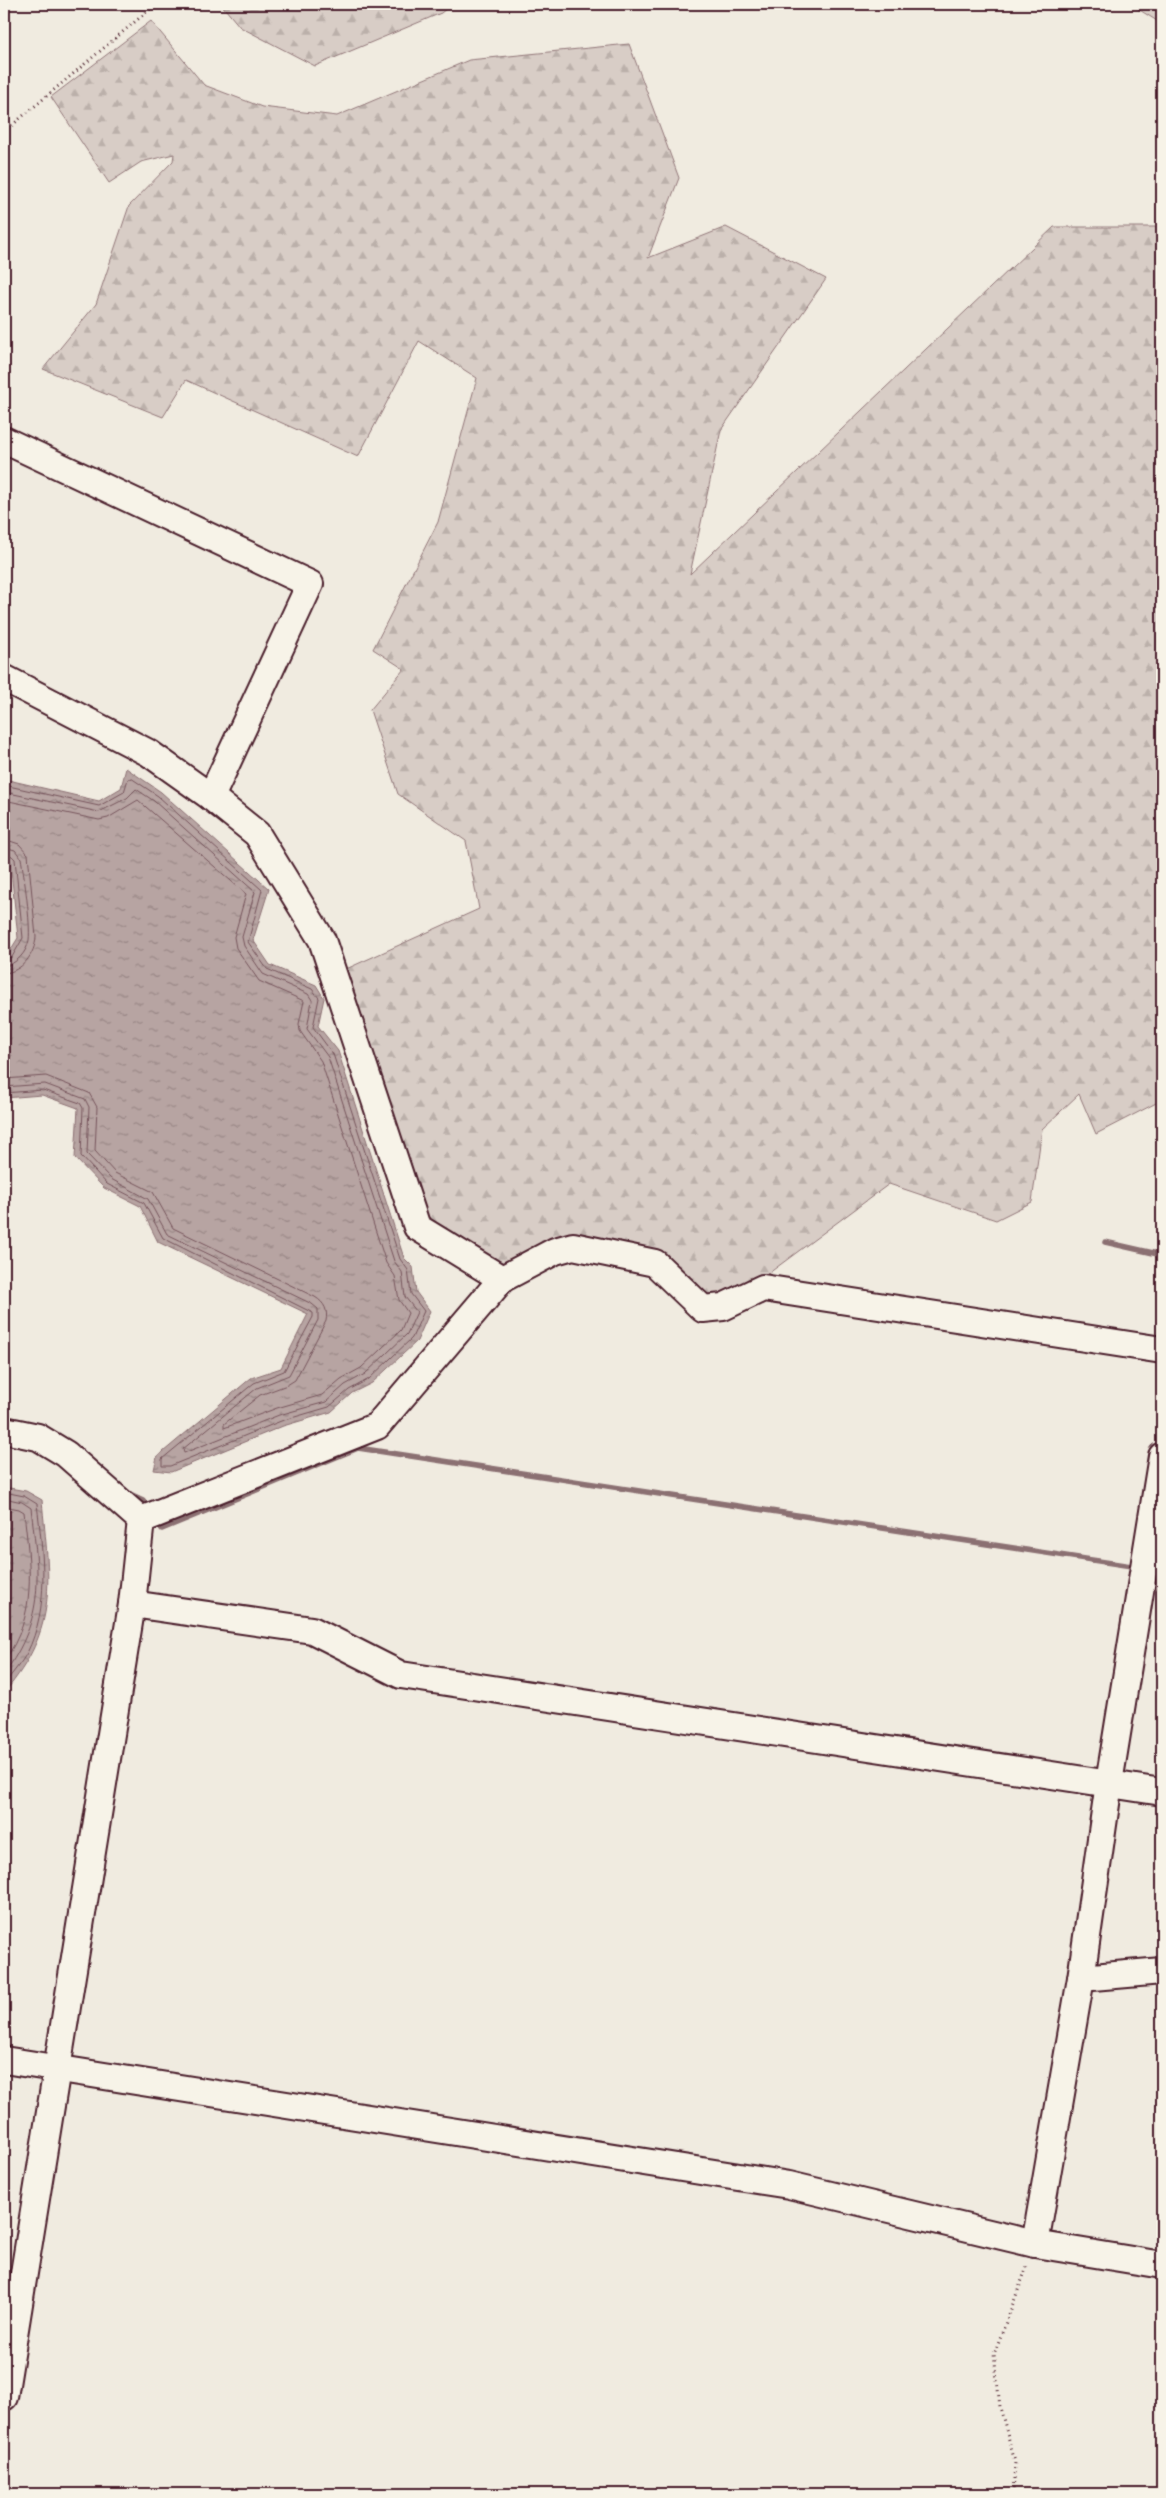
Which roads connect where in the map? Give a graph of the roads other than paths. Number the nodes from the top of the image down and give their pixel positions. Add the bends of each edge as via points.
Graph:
1 (4, 440) edge
2 (4, 678) edge
3 (211, 797) junction
4 (502, 1279) junction
5 (1162, 1350) edge
6 (4, 1430) edge
7 (1162, 1456) edge
8 (141, 1520) junction
9 (132, 1604) junction
10 (1110, 1784) junction
11 (1162, 1792) edge
12 (1162, 1972) edge
13 (1081, 1978) junction
14 (4, 2060) edge
15 (56, 2069) junction
16 (1035, 2244) junction
17 (1162, 2265) edge
18 (4, 2397) edge

1 - 3 street via 310,584
2 - 3 street via 149,753
3 - 4 street via 257,834 322,940 417,1228
4 - 5 street via 555,1251 573,1246 656,1263 703,1309 723,1307 763,1288
4 - 8 street via 377,1426
6 - 8 street via 38,1437 66,1454
7 - 10 street
8 - 9 street
9 - 10 street via 312,1630 401,1675
9 - 15 street
10 - 11 street
10 - 13 street
12 - 13 street
13 - 16 street
14 - 15 street
15 - 16 street via 789,2185
15 - 18 street
16 - 17 street

